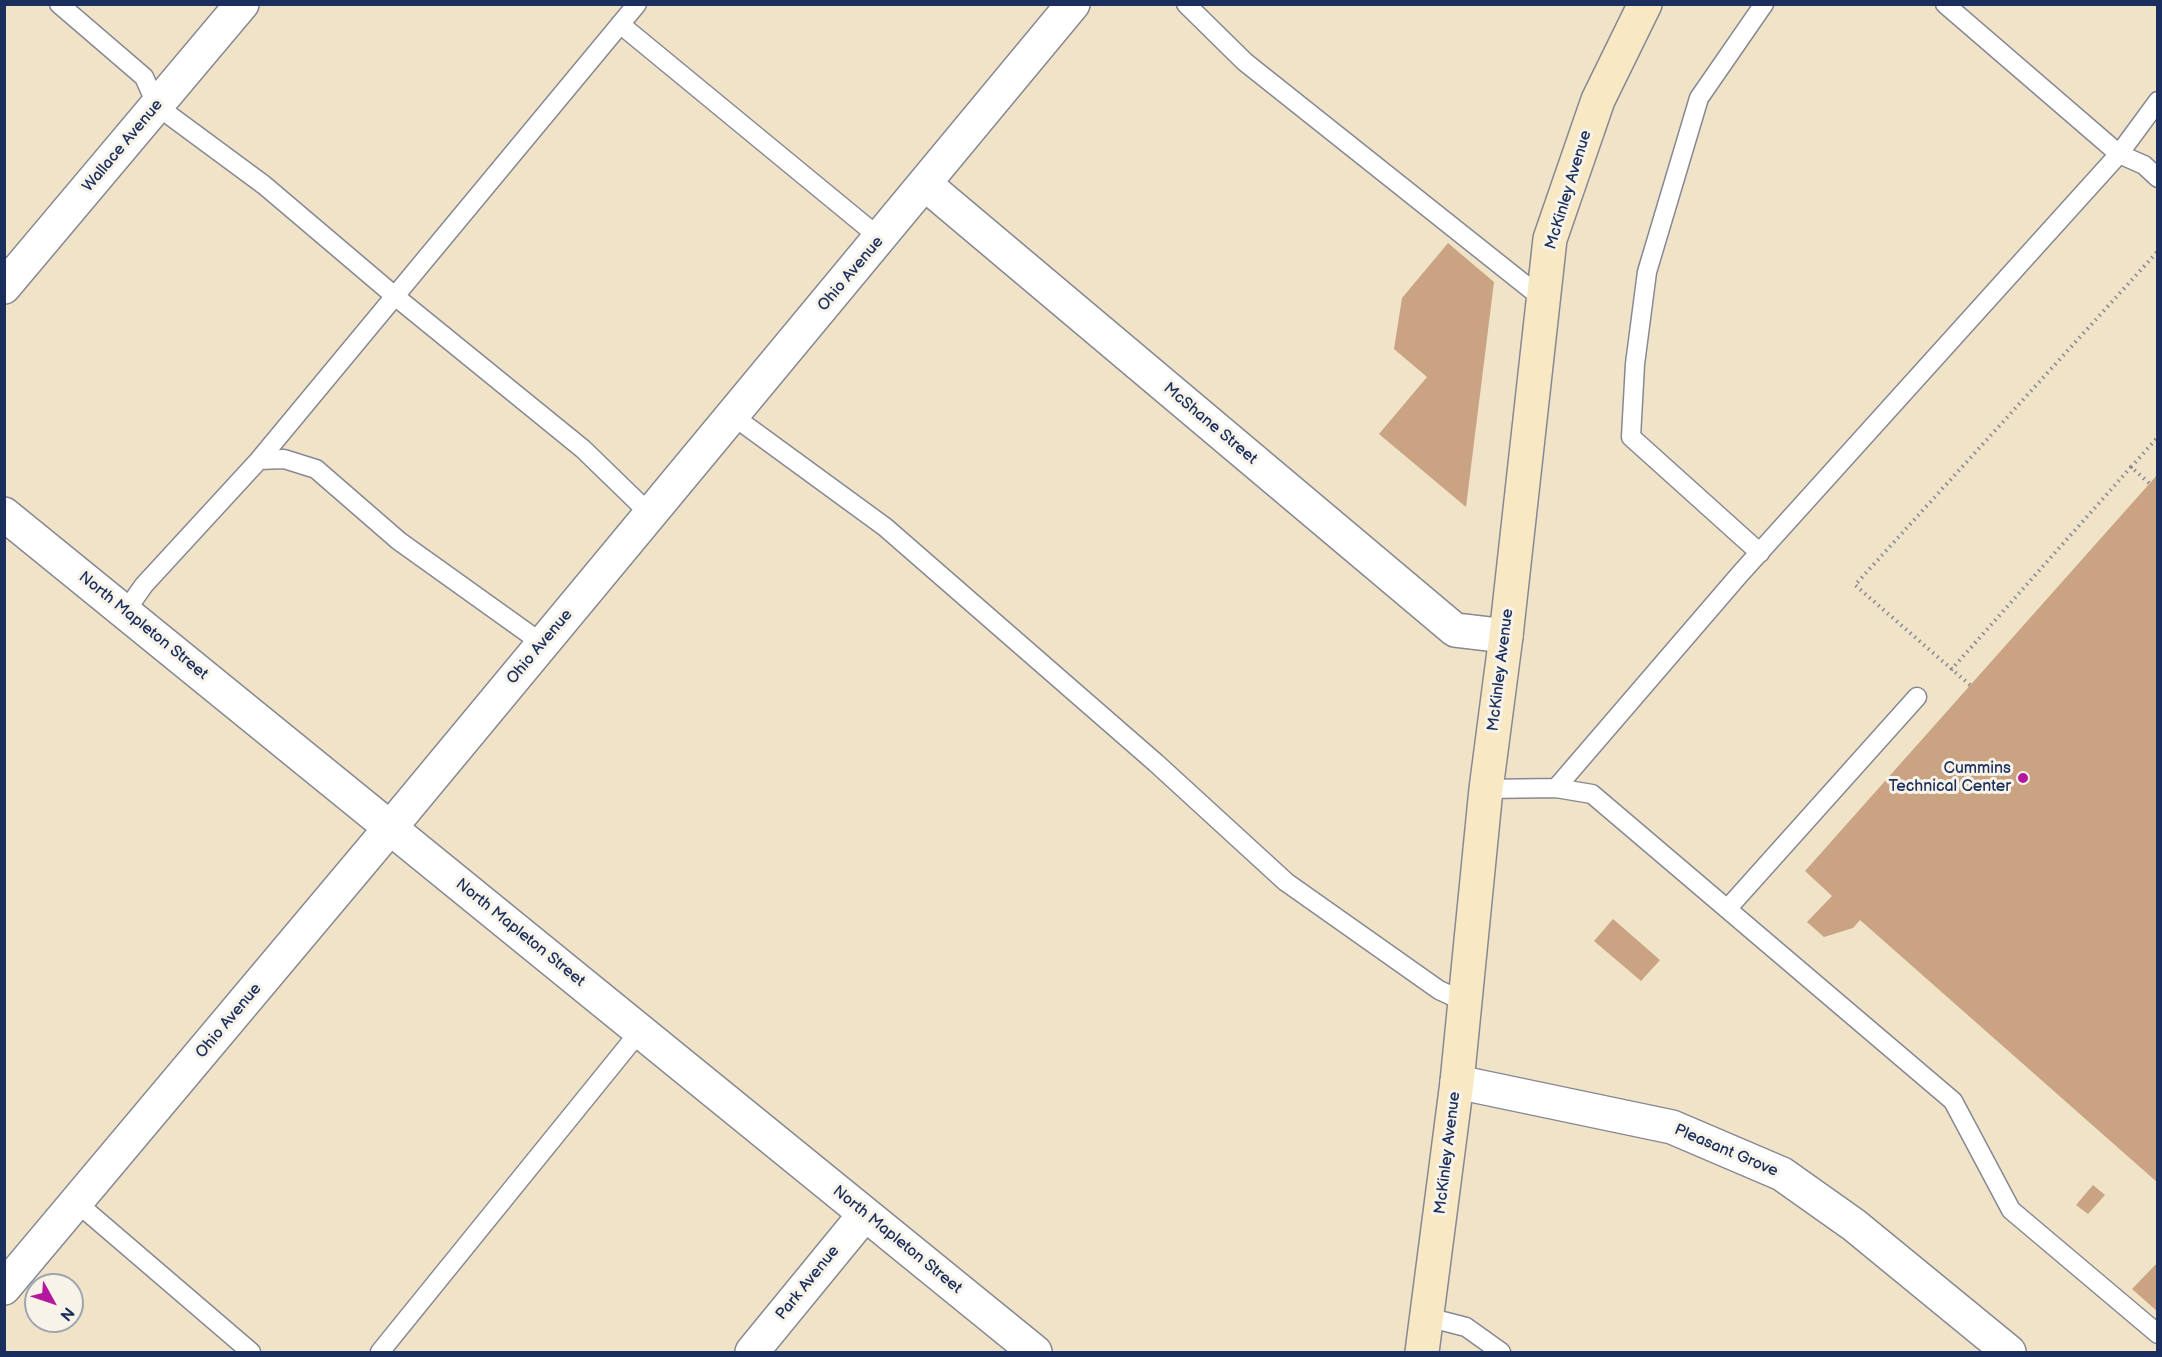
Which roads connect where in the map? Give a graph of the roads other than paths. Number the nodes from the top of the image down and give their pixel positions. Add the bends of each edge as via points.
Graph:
1 (59, 4) edge
2 (242, 4) edge
3 (637, 4) edge
4 (1073, 4) edge
5 (1186, 4) edge
6 (1645, 4) edge
7 (1764, 4) edge
8 (1945, 4) edge
9 (620, 24) junction
10 (2157, 101) edge
11 (157, 106) junction
12 (2119, 154) junction
13 (2157, 178) edge
14 (925, 184) junction
15 (880, 238) junction
16 (4, 286) edge
17 (396, 297) junction
18 (1543, 299) junction
19 (733, 416) junction
20 (259, 460) junction
21 (4, 514) edge
22 (651, 515) junction
23 (1760, 553) junction
24 (125, 612) junction
25 (1506, 636) junction
26 (543, 644) junction
27 (1917, 697) dead end
28 (1556, 788) junction
29 (1486, 789) junction
30 (390, 828) junction
31 (1728, 908) junction
32 (1465, 1002) junction
33 (640, 1031) junction
34 (1457, 1082) junction
35 (76, 1202) junction
36 (865, 1214) junction
37 (6, 1283) edge
38 (1427, 1317) junction
39 (2157, 1334) edge
40 (250, 1353) edge
41 (380, 1353) edge
42 (752, 1353) edge
43 (1035, 1353) edge
44 (1422, 1353) edge
45 (1501, 1353) edge
46 (2009, 1353) edge

1 - 11 lane via 144,77
2 - 11 street, Wallace Avenue
3 - 9 lane
4 - 14 street, Ohio Avenue
5 - 18 lane via 1245,62
6 - 18 street, McKinley Avenue via 1598,100 1550,239
7 - 23 lane via 1699,98 1647,272 1635,364 1631,437
8 - 12 lane
9 - 15 lane
9 - 17 lane
10 - 12 lane
11 - 16 street, Wallace Avenue
11 - 17 lane via 264,185
12 - 13 lane via 2144,165
12 - 23 lane
14 - 15 street, Ohio Avenue
14 - 25 street, McShane Street via 1455,630
15 - 19 street, Ohio Avenue
17 - 20 lane
17 - 22 lane via 583,449
18 - 25 street, McKinley Avenue
19 - 22 street, Ohio Avenue
19 - 32 lane via 885,526 1286,882 1439,990
20 - 24 lane via 144,585
20 - 26 lane via 284,459 316,469 399,541
21 - 24 street, North Mapleton Street
22 - 26 street, Ohio Avenue
23 - 28 lane
24 - 30 street, North Mapleton Street
25 - 29 street, McKinley Avenue
26 - 30 street, Ohio Avenue
27 - 31 lane
28 - 29 lane
28 - 31 lane via 1592,794
29 - 32 street, McKinley Avenue
30 - 33 street, North Mapleton Street
30 - 35 street, Ohio Avenue
31 - 39 lane via 1953,1101 2011,1210
32 - 34 street, McKinley Avenue
33 - 36 street, North Mapleton Street
33 - 41 lane
34 - 38 street, McKinley Avenue
34 - 46 street, Pleasant Grove via 1672,1127 1782,1174 1854,1225
35 - 37 street, Ohio Avenue
35 - 40 lane
36 - 42 street, Park Avenue
36 - 43 street, North Mapleton Street
38 - 44 street, McKinley Avenue
38 - 45 lane via 1466,1327

